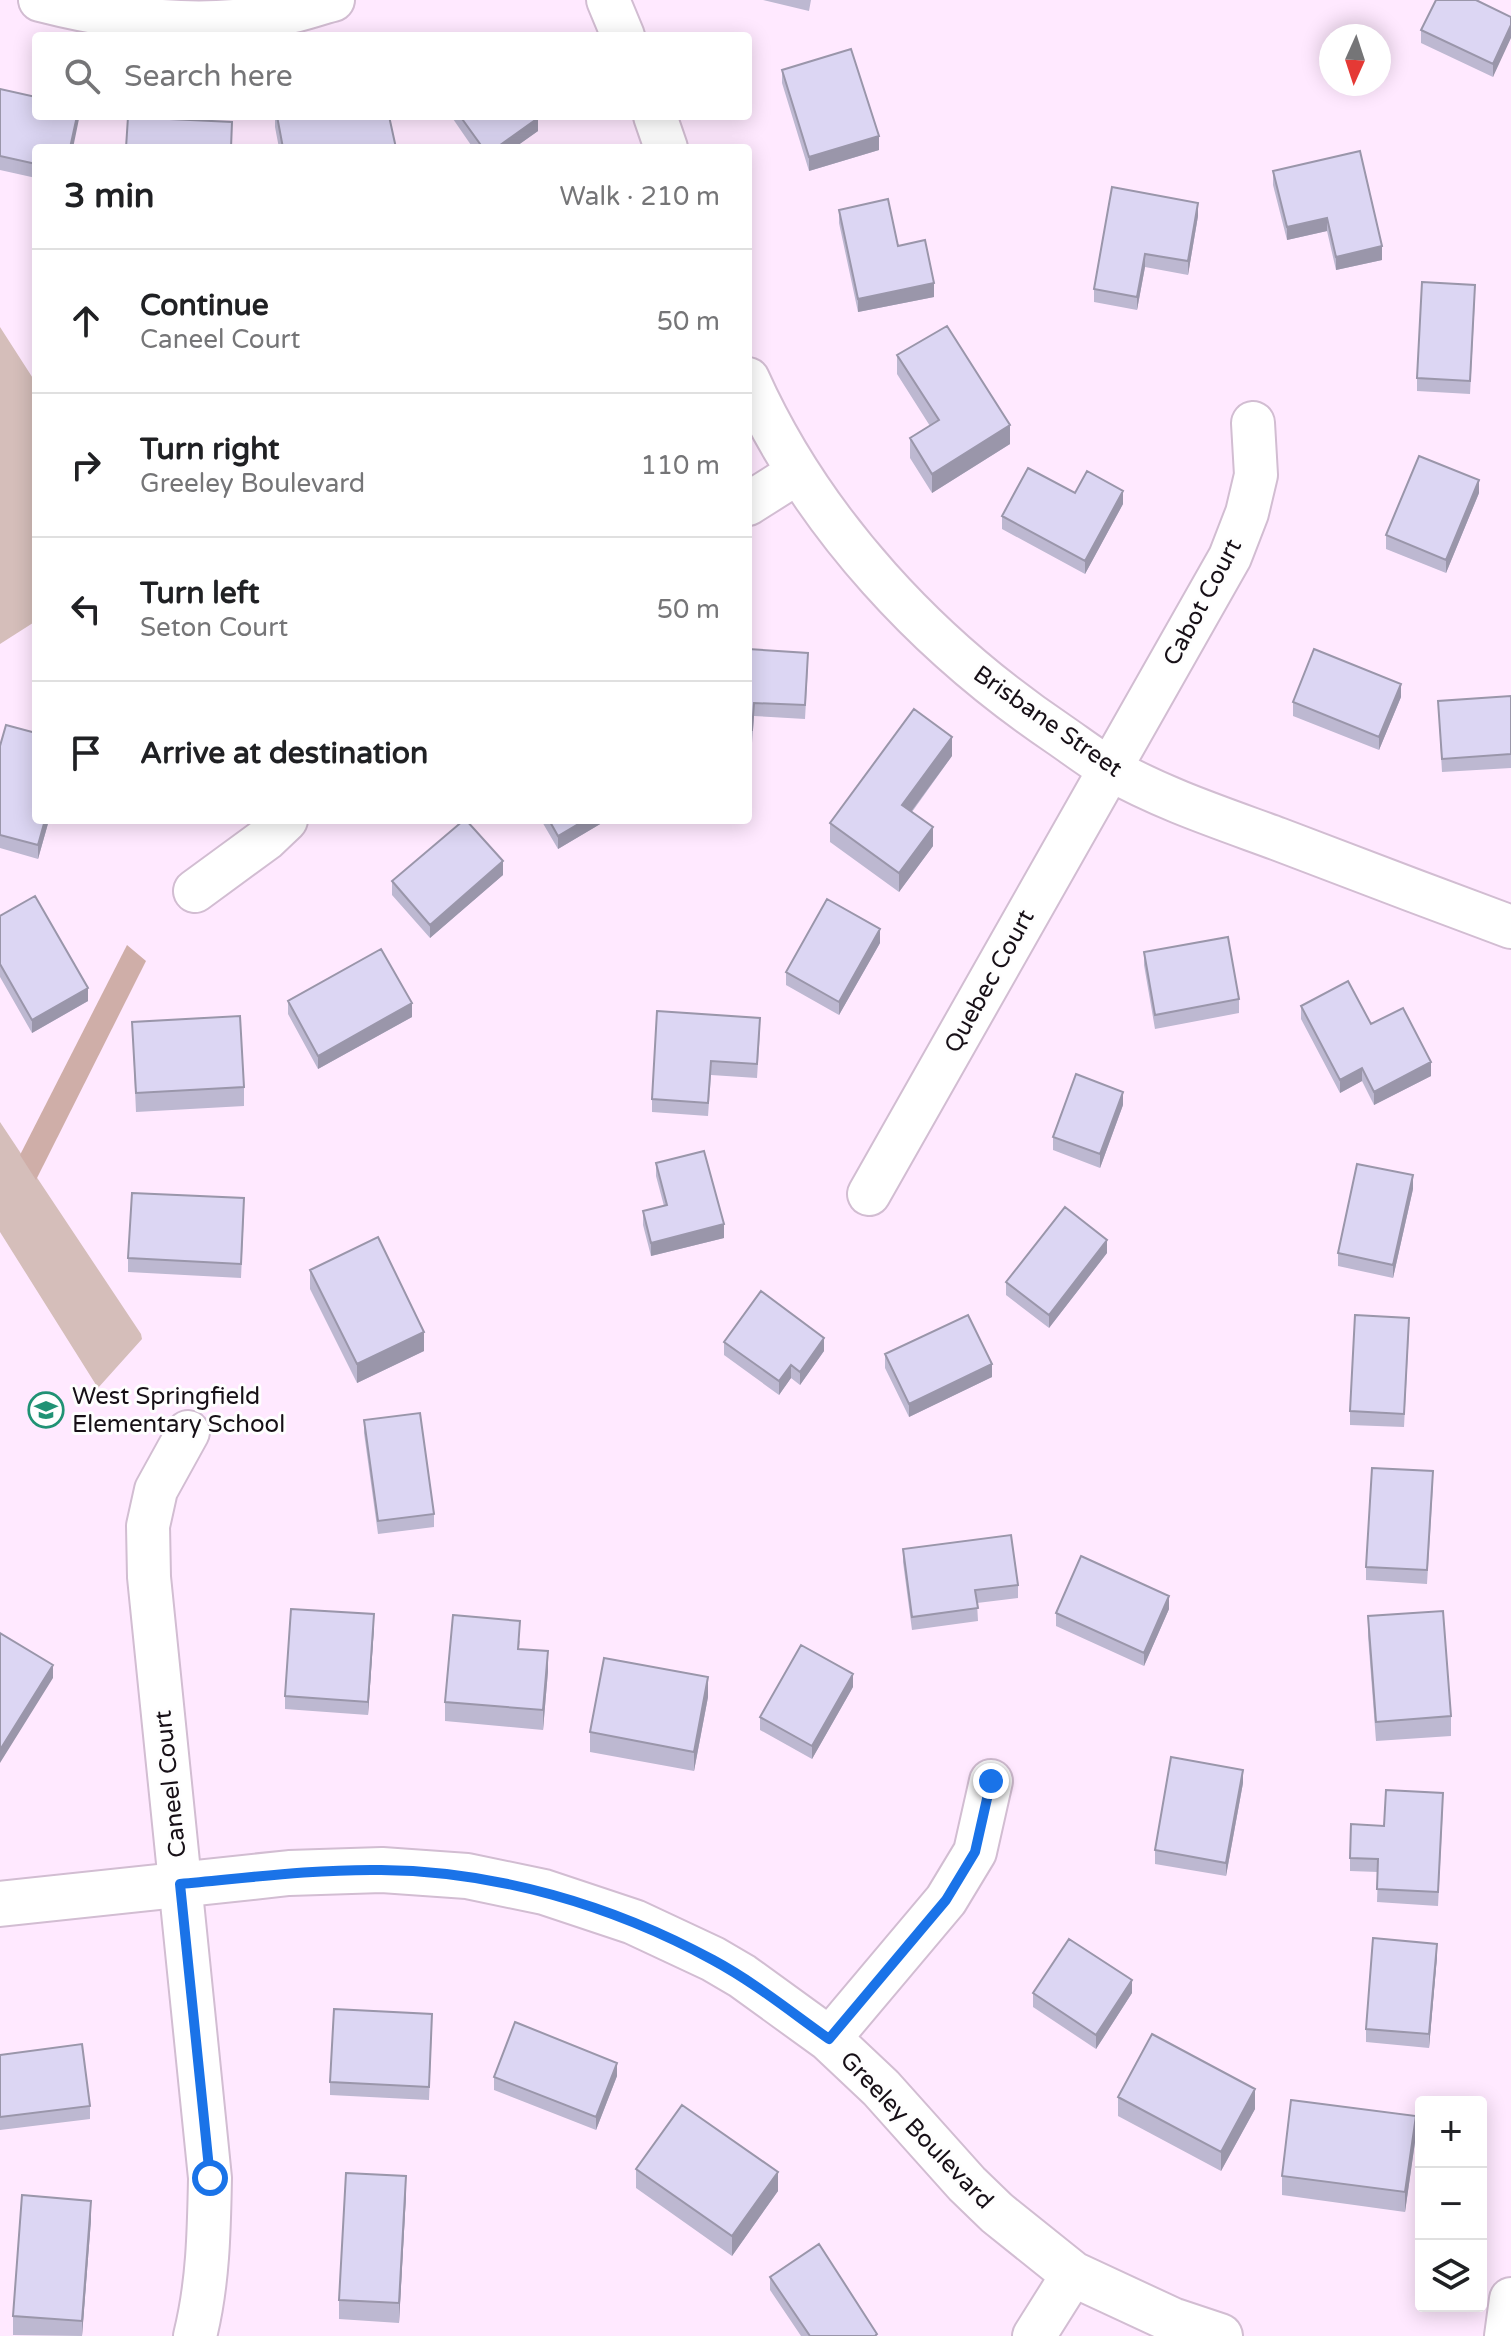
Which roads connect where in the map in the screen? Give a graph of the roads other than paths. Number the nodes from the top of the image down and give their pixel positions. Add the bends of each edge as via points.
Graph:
1 (40, 0) edge
2 (333, 0) edge
3 (608, 0) edge
4 (621, 32) edge
5 (656, 120) edge
6 (665, 144) edge
7 (752, 388) edge
8 (1253, 423) dead end
9 (797, 473) junction
10 (752, 501) edge
11 (1110, 769) junction
12 (282, 824) edge
13 (195, 891) dead end
14 (1511, 927) edge
15 (869, 1194) dead end
16 (188, 1432) dead end
17 (991, 1781) dead end
18 (180, 1884) junction
19 (0, 1904) edge
20 (829, 2039) junction
21 (1073, 2274) junction
22 (1511, 2299) edge
23 (195, 2336) edge
24 (1034, 2336) edge
25 (1220, 2336) edge
26 (1506, 2336) edge

1 - 2 street via 105,15 169,21 283,14
3 - 4 street
5 - 6 street
7 - 9 street, Brisbane Street
8 - 11 street, Cabot Court via 1256,475 1230,557
9 - 10 street
9 - 11 street, Brisbane Street via 942,644 1031,716
11 - 14 street, Brisbane Street via 1185,804
11 - 15 street, Quebec Court
12 - 13 street
16 - 18 street, Caneel Court via 156,1490 148,1526
17 - 20 street via 975,1852 946,1900
18 - 19 street, Greeley Boulevard
18 - 20 street, Greeley Boulevard via 382,1870 467,1876 544,1892 634,1922 713,1959
18 - 23 street, Caneel Court via 210,2178 209,2250
20 - 21 street, Greeley Boulevard via 997,2213
21 - 24 street
21 - 25 street, Greeley Boulevard
22 - 26 street

